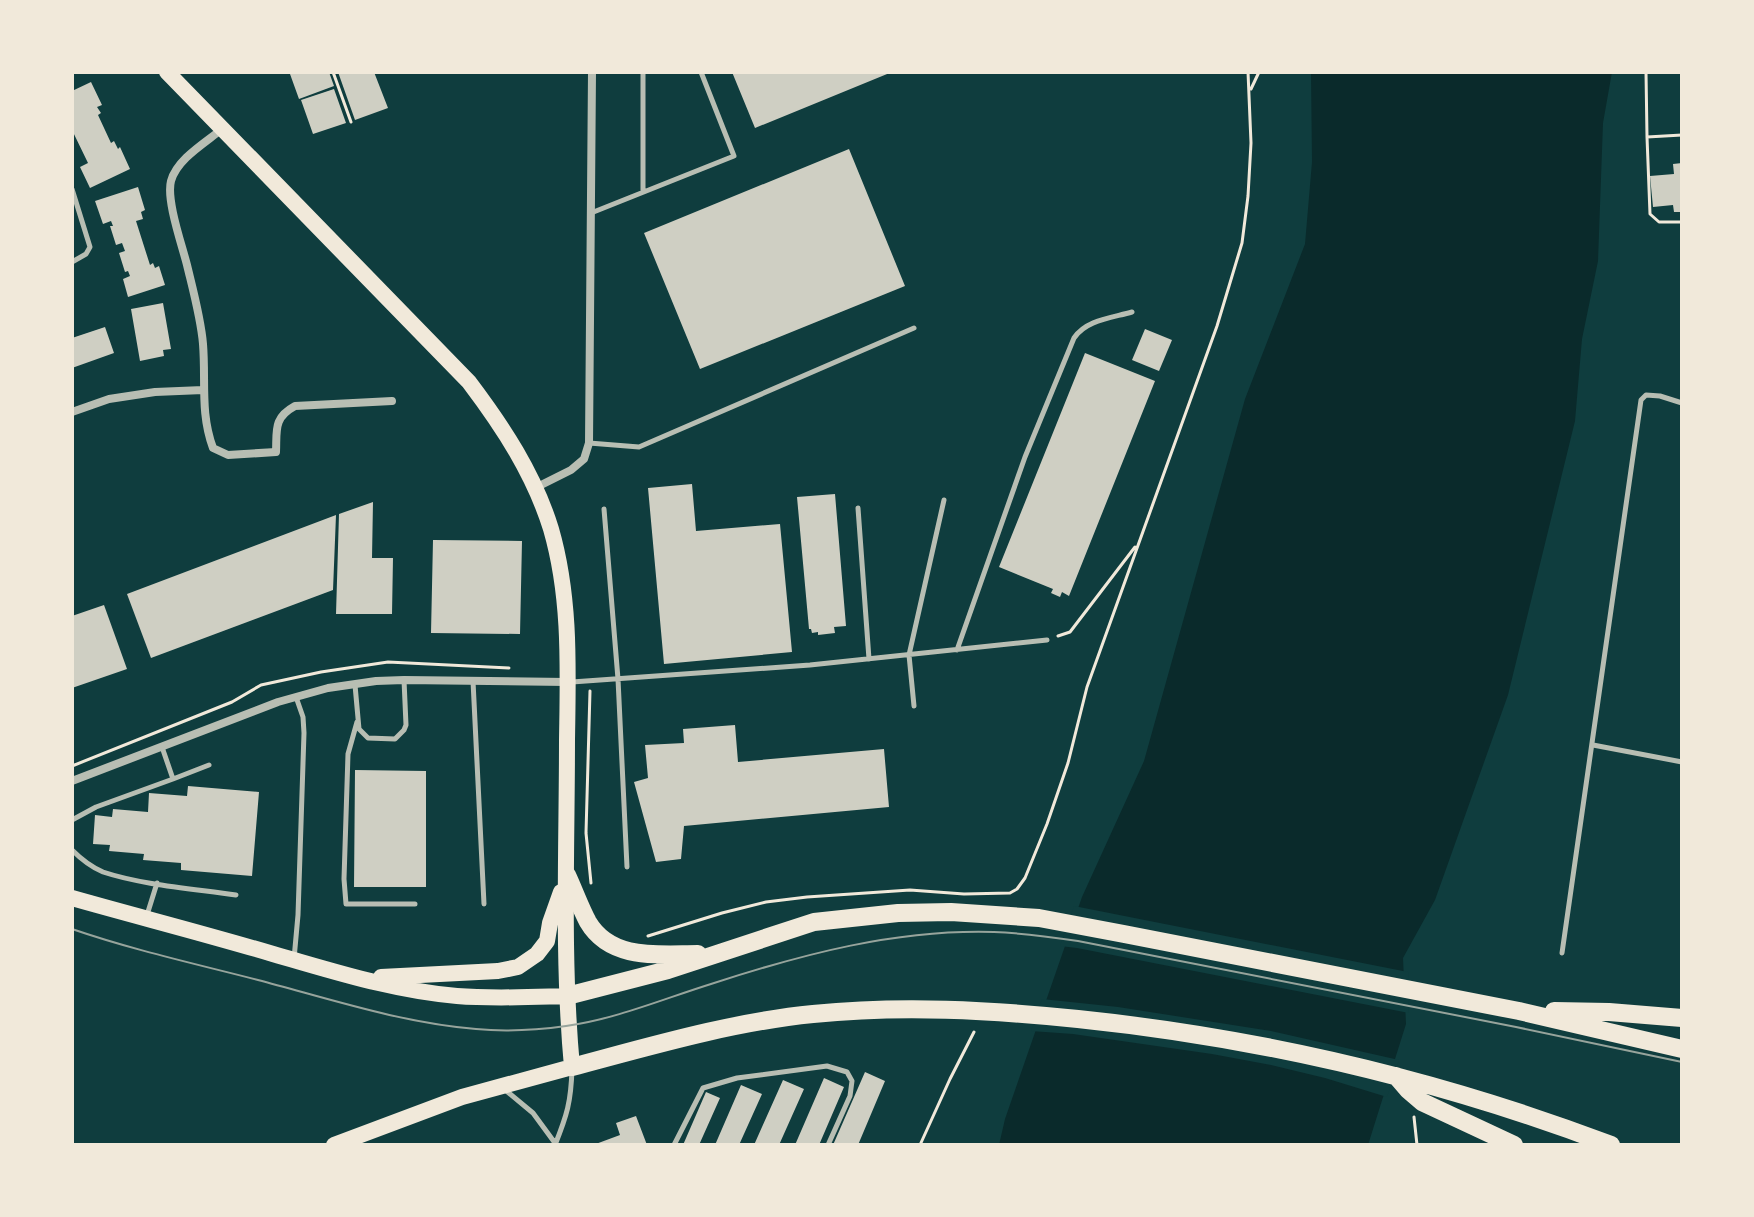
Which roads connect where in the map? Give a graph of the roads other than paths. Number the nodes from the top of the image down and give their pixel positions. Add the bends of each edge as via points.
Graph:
1 (167, 72) edge
2 (592, 72) edge
3 (643, 72) edge
4 (701, 72) edge
5 (222, 128) junction
6 (72, 189) edge
7 (643, 192) junction
8 (591, 213) junction
9 (72, 262) edge
10 (1132, 312) dead end
11 (914, 328) dead end
12 (203, 390) junction
13 (392, 401) dead end
14 (1682, 403) edge
15 (72, 412) edge
16 (589, 443) junction
17 (535, 488) junction
18 (944, 500) dead end
19 (858, 508) dead end
20 (604, 509) dead end
21 (1047, 640) road end
22 (957, 650) junction
23 (909, 655) junction
24 (869, 659) junction
25 (618, 679) junction
26 (404, 680) junction
27 (473, 681) junction
28 (567, 682) junction
29 (355, 684) junction
30 (296, 697) junction
31 (914, 706) dead end
32 (357, 722) junction
33 (1592, 745) junction
34 (162, 747) junction
35 (1682, 762) edge
36 (209, 765) dead end
37 (173, 779) junction
38 (72, 781) edge
39 (72, 820) edge
40 (72, 850) edge
41 (627, 867) dead end
42 (567, 875) junction
43 (157, 883) junction
44 (72, 888) edge
45 (236, 895) dead end
46 (72, 898) edge
47 (415, 904) dead end
48 (484, 904) dead end
49 (99, 906) junction
50 (145, 919) junction
51 (1562, 953) dead end
52 (713, 955) junction
53 (294, 960) junction
54 (362, 979) junction
55 (567, 996) junction
56 (1519, 1011) junction
57 (1682, 1018) edge
58 (1682, 1049) edge
59 (572, 1067) junction
60 (1396, 1076) junction
61 (501, 1086) junction
62 (555, 1144) edge
63 (334, 1145) edge
64 (674, 1145) edge
65 (828, 1145) edge
66 (1514, 1145) edge
67 (1611, 1145) edge

1 - 5 main road
2 - 8 street
3 - 7 lane
4 - 7 lane via 734,156
5 - 12 street via 178,166 169,194 203,343
5 - 17 main road via 469,382 497,419
6 - 9 lane via 90,247
7 - 8 lane
8 - 16 street
10 - 22 lane via 1090,324 1074,338 1025,457
11 - 16 lane via 639,447
12 - 13 street via 213,448 228,455 276,452 278,419 295,406
12 - 15 street via 109,399
14 - 33 lane via 1660,396 1641,400
16 - 17 street via 584,459 571,470
17 - 28 main road via 551,529 564,589
18 - 23 lane
19 - 24 lane
20 - 25 lane
21 - 22 lane
22 - 23 lane
23 - 24 lane
23 - 31 lane
24 - 25 lane
25 - 28 lane
25 - 41 lane
26 - 27 street
26 - 29 street
26 - 32 lane via 406,725 400,735 368,738
27 - 28 street
27 - 48 lane
28 - 42 main road
29 - 30 street
29 - 32 lane
30 - 34 street
30 - 53 lane via 304,733
32 - 47 lane via 348,754 346,904
33 - 35 lane
33 - 51 lane
34 - 37 lane
34 - 38 street
36 - 37 lane
37 - 39 lane
40 - 43 lane via 102,871
42 - 52 highway via 588,922 620,949
42 - 54 main road via 547,941 518,967
42 - 55 main road
43 - 45 lane
43 - 50 lane
44 - 49 main road
46 - 49 main road
49 - 50 main road
50 - 53 main road
52 - 55 highway
52 - 56 highway via 842,917 923,912 1039,918
53 - 54 main road
54 - 55 main road via 457,996
55 - 59 main road
56 - 57 highway
56 - 58 highway
59 - 60 highway via 775,1019 877,1009 971,1009 1174,1031
59 - 61 main road
59 - 62 lane via 571,1096
60 - 66 highway via 1422,1102
60 - 67 highway
61 - 62 lane via 533,1113
61 - 63 main road
64 - 65 lane via 703,1088 827,1066 847,1072 852,1081

